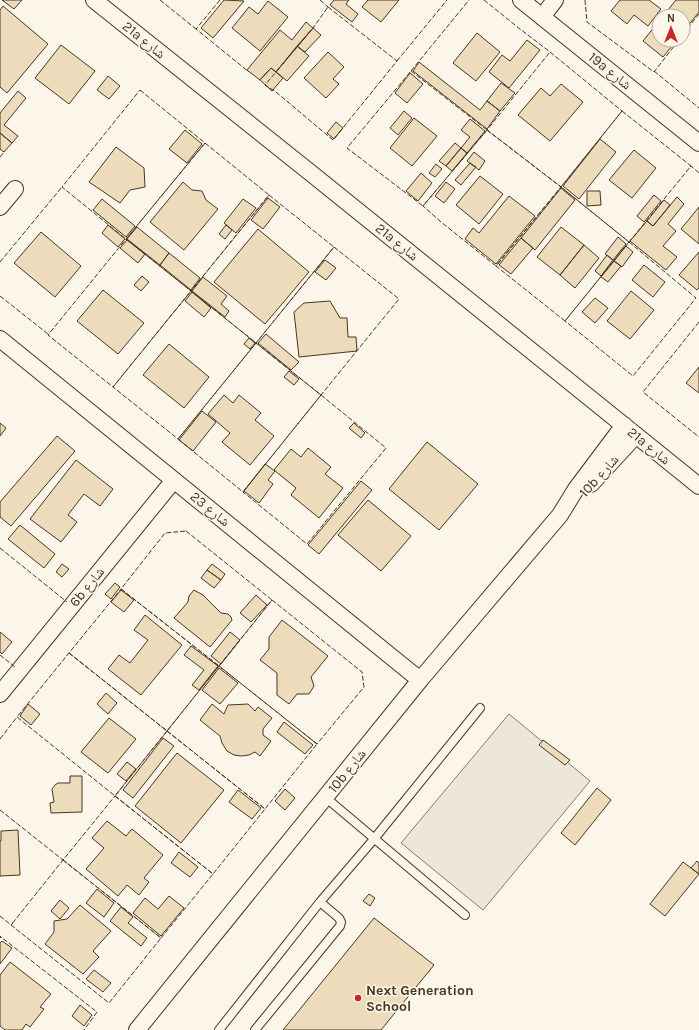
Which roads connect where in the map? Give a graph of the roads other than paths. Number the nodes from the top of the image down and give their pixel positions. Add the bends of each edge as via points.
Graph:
1 (94, 0) edge
2 (521, 0) edge
3 (555, 0) edge
4 (542, 17) junction
5 (699, 143) edge
6 (15, 189) dead end
7 (0, 207) edge
8 (0, 339) edge
9 (630, 430) junction
10 (174, 480) junction
11 (699, 486) edge
12 (420, 680) junction
13 (0, 694) edge
14 (480, 708) dead end
15 (325, 798) junction
16 (374, 839) junction
17 (320, 902) junction
18 (465, 915) dead end
19 (137, 1030) edge
20 (219, 1030) edge
21 (255, 1030) edge

1 - 9 street, 21a شارع
2 - 4 street, 19a شارع
3 - 4 street
4 - 5 street, 19a شارع
6 - 7 street
8 - 10 street, شارع 23
9 - 11 street, 21a شارع
9 - 12 street, 10b شارع via 586,491 560,515
10 - 12 street, شارع 23
10 - 13 street, 6b شارع
12 - 15 street, 10b شارع
14 - 16 lane
15 - 16 lane
15 - 19 street, 10b شارع
16 - 17 lane
16 - 18 lane
17 - 20 lane
17 - 21 lane via 339,918 340,926

